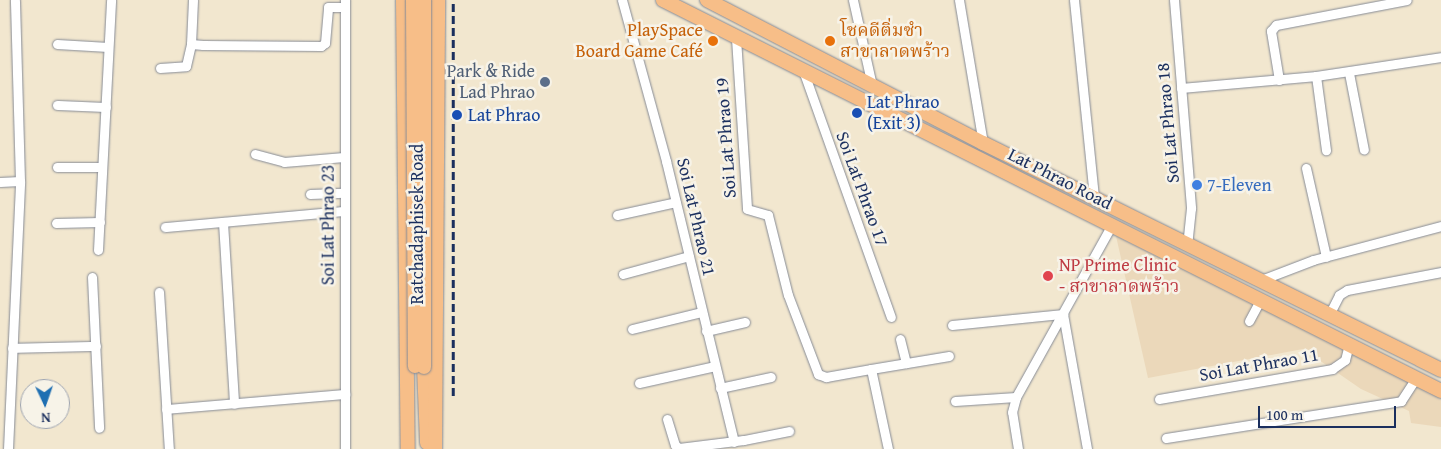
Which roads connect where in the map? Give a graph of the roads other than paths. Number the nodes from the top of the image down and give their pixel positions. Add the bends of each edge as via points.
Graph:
1 (15, 0) edge
2 (111, 0) edge
3 (193, 0) edge
4 (403, 0) edge
5 (413, 0) edge
6 (424, 0) edge
7 (438, 0) edge
8 (622, 0) edge
9 (663, 0) edge
10 (853, 0) edge
11 (959, 0) edge
12 (1074, 0) edge
13 (1174, 0) edge
14 (1407, 0) edge
15 (709, 1) edge
16 (345, 4) edge
17 (736, 38) junction
18 (57, 44) dead end
19 (191, 44) junction
20 (108, 48) junction
21 (1441, 57) edge
22 (160, 68) dead end
23 (403, 70) junction
24 (804, 72) junction
25 (1349, 73) junction
26 (436, 75) junction
27 (1316, 76) junction
28 (1279, 80) junction
29 (872, 86) junction
30 (1181, 88) junction
31 (57, 105) dead end
32 (106, 106) junction
33 (983, 143) junction
34 (436, 148) junction
35 (1326, 150) dead end
36 (1364, 150) dead end
37 (404, 152) junction
38 (255, 154) dead end
39 (344, 157) junction
40 (57, 166) dead end
41 (102, 167) junction
42 (1306, 168) dead end
43 (20, 181) junction
44 (0, 182) edge
45 (344, 193) junction
46 (310, 194) dead end
47 (1094, 198) junction
48 (676, 202) junction
49 (344, 211) junction
50 (1120, 211) junction
51 (1085, 212) junction
52 (617, 215) dead end
53 (100, 222) junction
54 (224, 222) junction
55 (56, 223) dead end
56 (1111, 226) junction
57 (1441, 226) edge
58 (165, 227) dead end
59 (1187, 244) junction
60 (98, 250) dead end
61 (689, 256) junction
62 (1326, 257) junction
63 (1441, 272) edge
64 (623, 274) dead end
65 (92, 277) dead end
66 (1261, 280) junction
67 (158, 292) dead end
68 (1260, 300) junction
69 (702, 312) junction
70 (1063, 314) junction
71 (1328, 314) junction
72 (891, 317) dead end
73 (745, 322) dead end
74 (1249, 322) dead end
75 (952, 325) dead end
76 (632, 329) dead end
77 (706, 330) junction
78 (900, 339) dead end
79 (1349, 344) junction
80 (96, 346) junction
81 (12, 348) junction
82 (949, 356) dead end
83 (906, 363) junction
84 (420, 366) junction
85 (715, 366) junction
86 (871, 369) junction
87 (1441, 370) edge
88 (771, 377) dead end
89 (1416, 378) junction
90 (639, 383) dead end
91 (720, 388) junction
92 (1441, 391) edge
93 (345, 394) junction
94 (1016, 397) junction
95 (1159, 399) dead end
96 (955, 401) dead end
97 (234, 404) junction
98 (166, 409) junction
99 (667, 419) dead end
100 (99, 428) dead end
101 (789, 431) dead end
102 (1166, 438) dead end
103 (734, 442) junction
104 (8, 449) edge
105 (169, 449) edge
106 (345, 449) edge
107 (408, 449) edge
108 (412, 449) edge
109 (427, 449) edge
110 (434, 449) edge
111 (888, 449) edge
112 (1018, 449) edge
113 (1087, 449) edge

1 - 43 street
2 - 20 street
3 - 19 street
4 - 23 main road, Ratchadaphisek Road
5 - 84 main road, Ratchadaphisek Road, bridge
6 - 84 main road, Ratchadaphisek Road, bridge
7 - 26 main road, Ratchadaphisek Road
8 - 48 street, Soi Lat Phrao 21
9 - 17 main road, Lat Phrao Road
10 - 29 street
11 - 33 street
12 - 47 street
13 - 30 street, Soi Lat Phrao 18
14 - 28 street via 1276,25 1271,30
15 - 29 main road, Lat Phrao Road
16 - 19 street via 328,7 325,43 321,46
16 - 39 street, Soi Lat Phrao 23
17 - 24 main road, Lat Phrao Road
17 - 86 street, Soi Lat Phrao 19 via 747,208 768,215 788,295 818,374 826,377
18 - 20 street
19 - 22 street via 188,64
20 - 32 street
21 - 25 street
23 - 26 main road via 415,58 429,58
23 - 37 main road, Ratchadaphisek Road
24 - 51 main road, Lat Phrao Road
24 - 72 street, Soi Lat Phrao 17
25 - 27 street
25 - 36 street
26 - 34 main road, Ratchadaphisek Road
27 - 28 street
27 - 35 street
28 - 30 street
29 - 33 main road, Lat Phrao Road
30 - 59 street, Soi Lat Phrao 18 via 1191,208
31 - 32 street
32 - 41 street
33 - 47 main road, Lat Phrao Road
34 - 37 main road via 431,138 417,138
34 - 110 main road, Ratchadaphisek Road
37 - 107 main road, Ratchadaphisek Road
38 - 39 street via 284,162
39 - 45 street, Soi Lat Phrao 23
40 - 41 street
41 - 53 street
42 - 62 street
43 - 44 street
43 - 81 street
45 - 46 street
45 - 49 street, Soi Lat Phrao 23
47 - 50 main road, Lat Phrao Road
47 - 51 main road
48 - 52 street
48 - 61 street, Soi Lat Phrao 21
49 - 54 street
49 - 93 street, Soi Lat Phrao 23
50 - 56 main road
50 - 59 main road, Lat Phrao Road
51 - 56 main road, Lat Phrao Road
53 - 55 street
53 - 60 street
54 - 58 street
54 - 97 street
56 - 68 main road, Lat Phrao Road
56 - 70 street
57 - 62 street
59 - 66 main road, Lat Phrao Road
61 - 64 street
61 - 69 street, Soi Lat Phrao 21
62 - 66 street
63 - 71 street via 1347,290 1339,295
65 - 80 street
66 - 71 main road, Lat Phrao Road
67 - 98 street
68 - 74 street
68 - 79 main road, Lat Phrao Road
69 - 76 street
69 - 77 street, Soi Lat Phrao 21
70 - 75 street
70 - 94 street
70 - 113 street
71 - 87 main road, Lat Phrao Road
73 - 77 street
77 - 85 street, Soi Lat Phrao 21
78 - 83 street
79 - 89 main road, Lat Phrao Road
79 - 95 street, Soi Lat Phrao 11 via 1345,360 1332,369
80 - 81 street
80 - 100 street
81 - 104 street
82 - 83 street
83 - 86 street
84 - 108 main road, Ratchadaphisek Road
84 - 109 main road, Ratchadaphisek Road
85 - 90 street
85 - 91 street, Soi Lat Phrao 21
86 - 111 street
88 - 91 street
89 - 92 main road, Lat Phrao Road
89 - 102 street via 1401,401
91 - 103 street, Soi Lat Phrao 21
93 - 97 street
93 - 106 street, Soi Lat Phrao 23
94 - 96 street
94 - 112 street via 1012,412
97 - 98 street
98 - 105 street
99 - 103 street via 677,447
101 - 103 street

